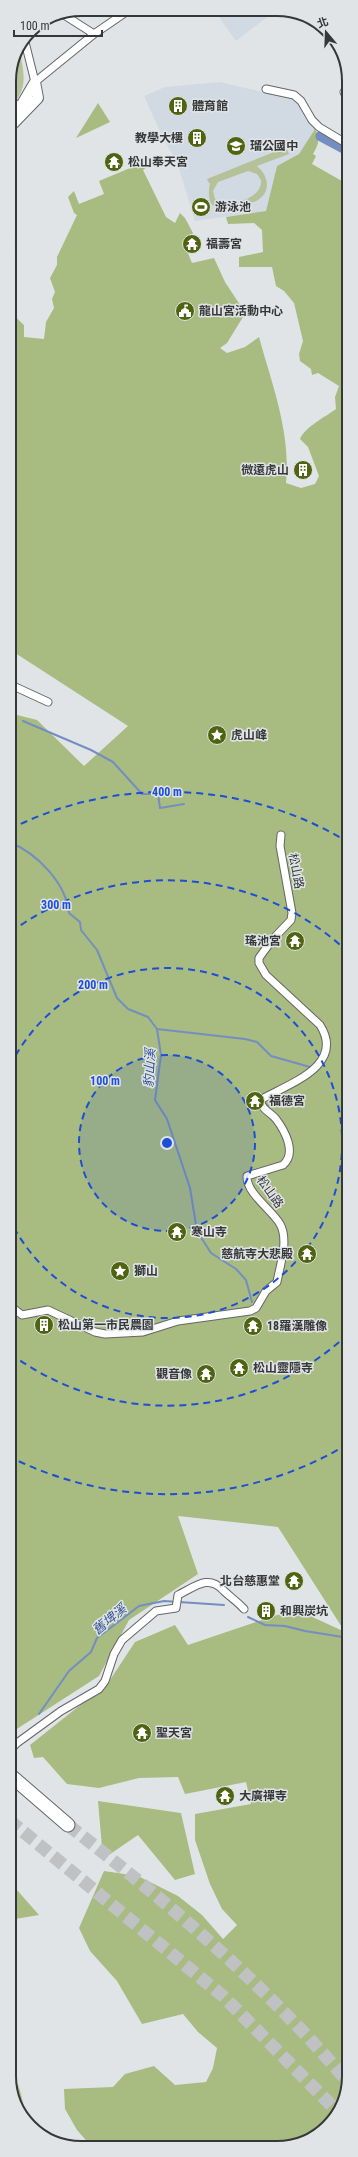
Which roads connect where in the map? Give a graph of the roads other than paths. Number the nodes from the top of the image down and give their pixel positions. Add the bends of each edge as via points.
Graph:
1 (120, 16) edge
2 (68, 17) edge
3 (94, 34) junction
4 (26, 47) edge
5 (35, 82) junction
6 (266, 89) dead end
7 (16, 105) edge
8 (21, 110) junction
9 (16, 112) edge
10 (16, 118) edge
11 (342, 141) edge
12 (16, 687) edge
13 (48, 702) dead end
14 (282, 835) dead end
15 (16, 1310) edge
16 (244, 1609) dead end
17 (16, 1744) edge
18 (16, 1780) edge
19 (68, 1824) tunnel mouth

1 - 3 street
2 - 3 street
3 - 5 street
4 - 5 street
5 - 8 street via 38,98
6 - 11 street via 294,95 319,127
7 - 8 street
8 - 9 street
8 - 10 street
12 - 13 street
14 - 15 street, 松山路 via 280,846 292,913 291,920 272,940 259,958 259,963 266,975 320,1025 325,1032 327,1045 324,1057 315,1069 260,1100 266,1111 282,1127 290,1152 283,1165 247,1176 254,1192 281,1224 283,1245 277,1282 266,1291 256,1308 250,1311 178,1321 143,1332 104,1334 94,1332 48,1310 22,1315
16 - 17 street via 235,1598 211,1582 178,1595 177,1606 156,1611 122,1640 99,1690 61,1712
18 - 19 highway

